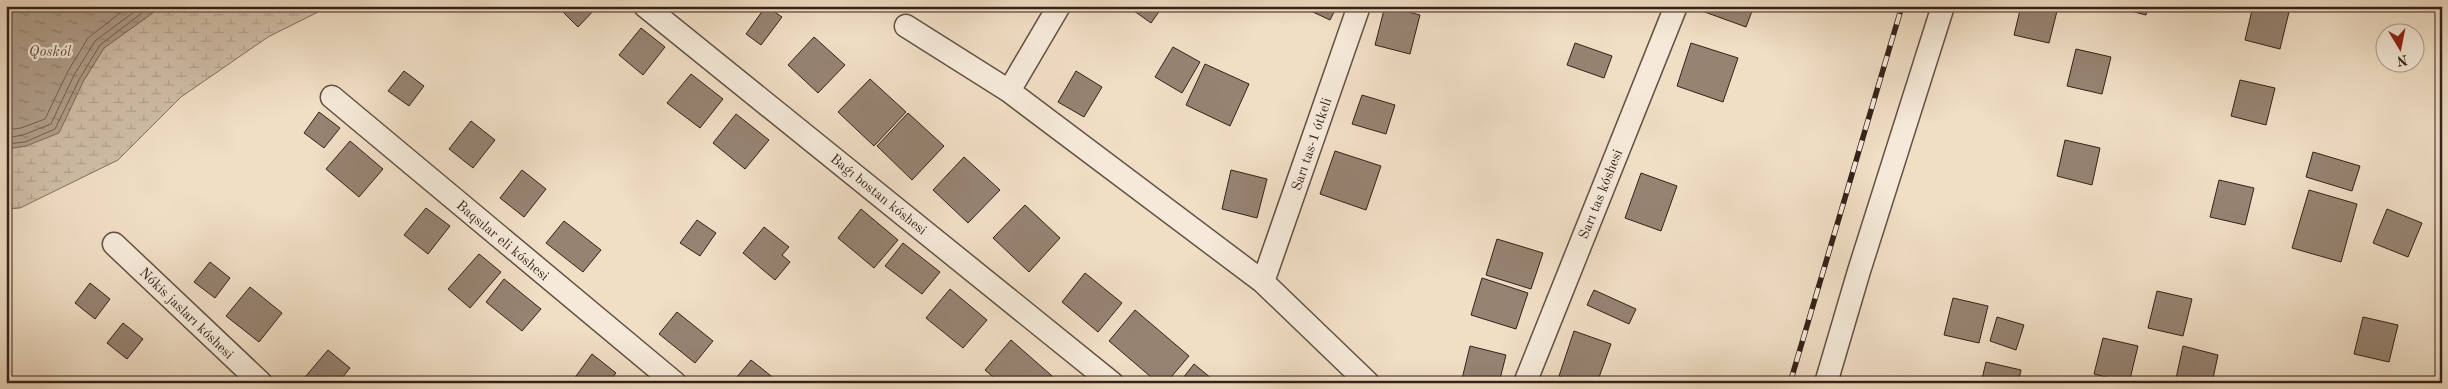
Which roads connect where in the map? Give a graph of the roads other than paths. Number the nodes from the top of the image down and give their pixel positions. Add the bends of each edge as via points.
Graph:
1 (645, 6) edge
2 (1059, 6) edge
3 (1359, 6) edge
4 (1676, 6) edge
5 (1943, 6) edge
6 (906, 26) dead end
7 (1009, 91) junction
8 (332, 97) dead end
9 (114, 244) dead end
10 (1263, 282) junction
11 (260, 383) edge
12 (675, 383) edge
13 (1112, 383) edge
14 (1368, 383) edge
15 (1525, 383) edge
16 (1826, 383) edge

1 - 13 street, Baǵı bostan kóshesi
2 - 7 street
3 - 10 street, Sarı tas-1 ótkeli
4 - 15 street, Sarı tas kóshesi
5 - 16 street
6 - 7 street
7 - 10 street
8 - 12 street, Baqsılar eli kóshesi
9 - 11 street, Nókis jasları kóshesi
10 - 14 street

